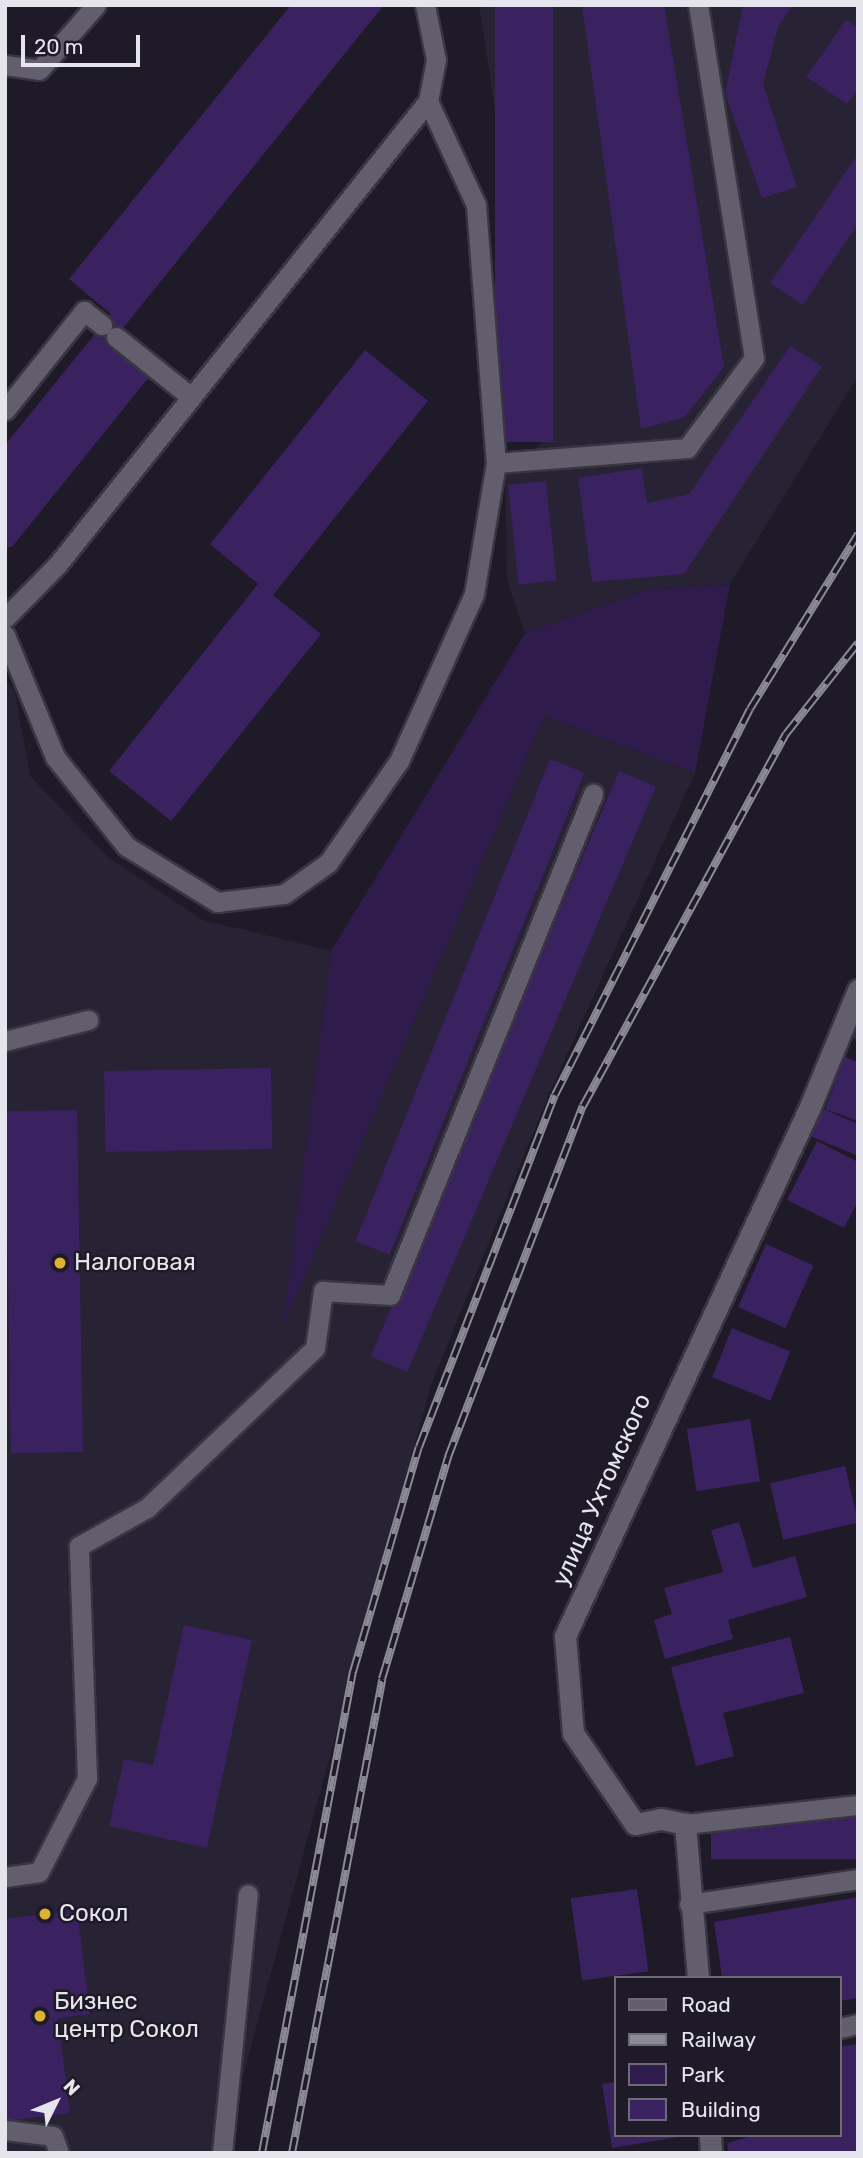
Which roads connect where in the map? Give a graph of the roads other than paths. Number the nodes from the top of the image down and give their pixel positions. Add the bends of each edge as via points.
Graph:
1 (96, 5) edge
2 (425, 5) edge
3 (698, 5) edge
4 (5, 65) edge
5 (428, 101) junction
6 (190, 396) junction
7 (5, 410) edge
8 (496, 463) junction
9 (5, 618) edge
10 (5, 635) edge
11 (593, 794) dead end
12 (858, 990) edge
13 (88, 1020) dead end
14 (5, 1041) edge
15 (858, 1805) edge
16 (685, 1824) junction
17 (5, 1877) edge
18 (858, 1879) edge
19 (248, 1894) dead end
20 (689, 1904) junction
21 (698, 1976) edge
22 (5, 2130) edge
23 (60, 2153) edge
24 (222, 2153) edge

1 - 4 lane via 39,70
2 - 5 lane via 436,60
3 - 8 lane via 754,358 687,448
5 - 6 lane
5 - 8 lane via 476,205
6 - 7 lane via 84,311
6 - 9 lane via 58,564
8 - 10 lane via 474,594 399,761 328,863 284,894 217,902 126,846 55,757
11 - 17 lane via 390,1295 323,1291 315,1348 147,1508 79,1546 87,1778 39,1872
12 - 16 street, улица Ухтомского via 809,1109 565,1636 573,1733 635,1824 661,1819
13 - 14 lane
15 - 16 lane
16 - 20 street
18 - 20 lane
19 - 24 lane
20 - 21 street
22 - 23 lane via 53,2136

